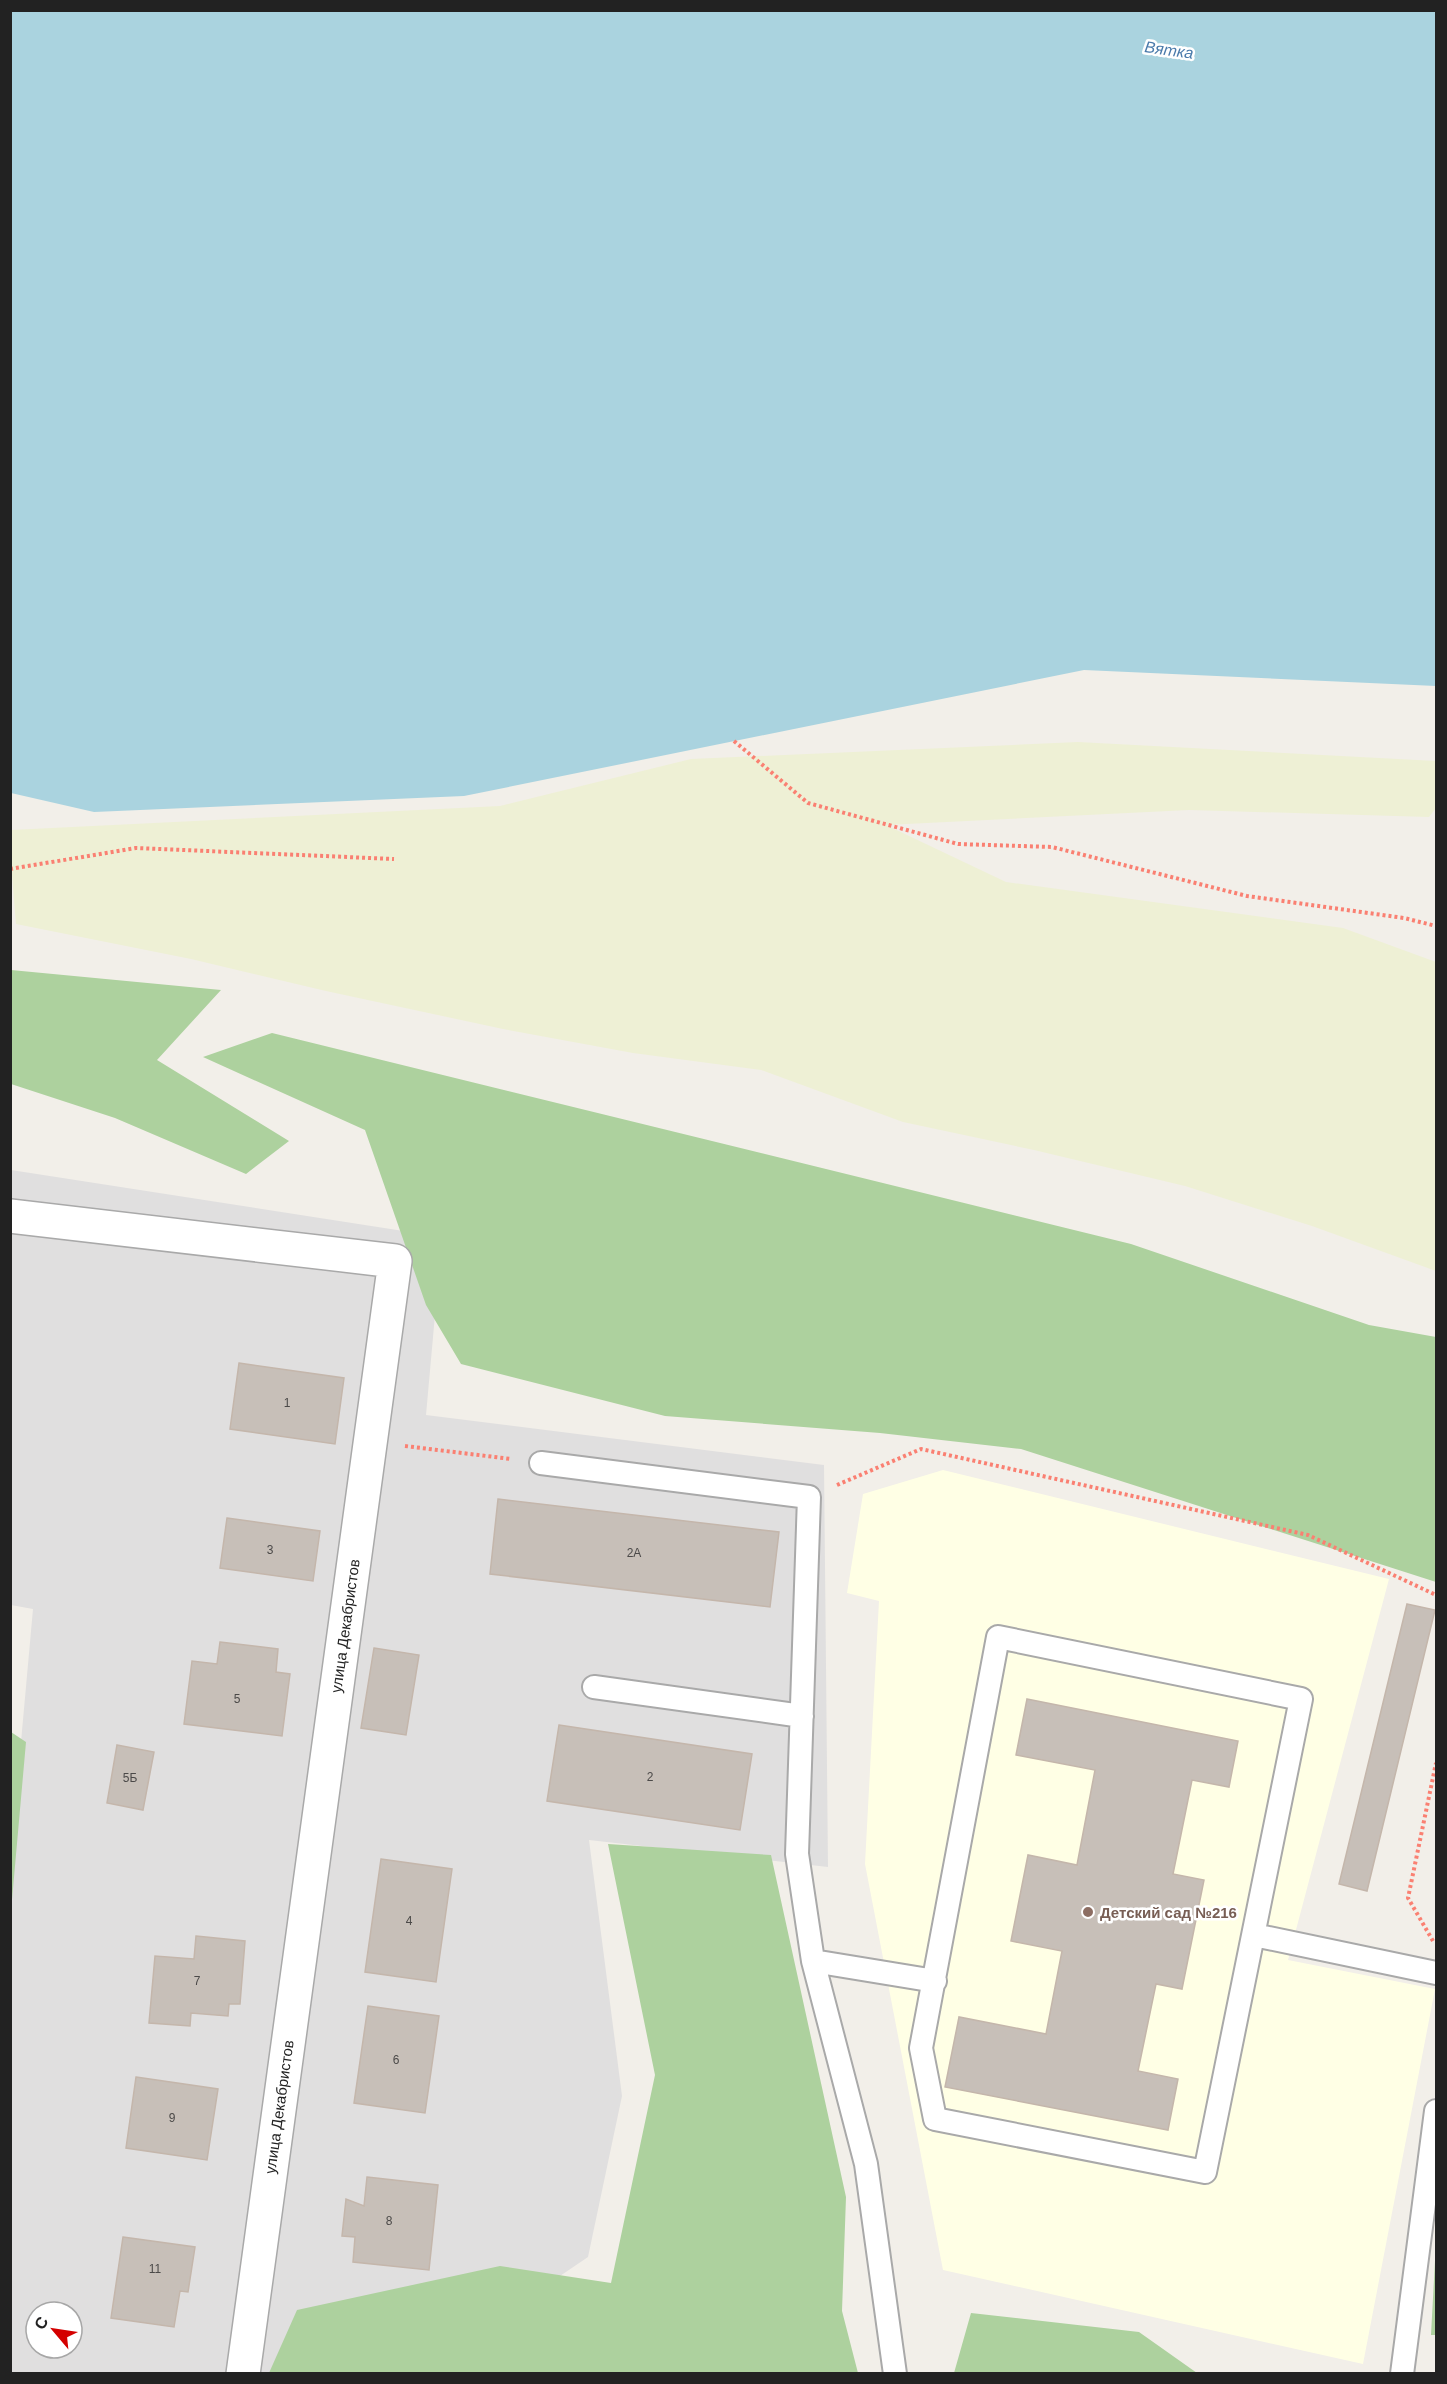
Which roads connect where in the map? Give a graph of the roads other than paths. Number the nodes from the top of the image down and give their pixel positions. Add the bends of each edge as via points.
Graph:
1 (10, 1216) edge
2 (541, 1463) road end
3 (594, 1687) dead end
4 (802, 1716) junction
5 (1254, 1935) junction
6 (813, 1961) junction
7 (1437, 1973) edge
8 (934, 1981) junction
9 (1437, 2110) edge
10 (243, 2373) edge
11 (895, 2373) edge
12 (1402, 2373) edge

1 - 10 street, улица Декабристов via 395,1261
2 - 4 lane via 809,1497
3 - 4 lane
4 - 6 lane via 797,1854
5 - 7 lane
5 - 8 lane via 1205,2172 936,2120 921,2048
5 - 8 lane via 1301,1699 998,1637
6 - 8 lane
6 - 11 lane via 866,2164
9 - 12 lane

